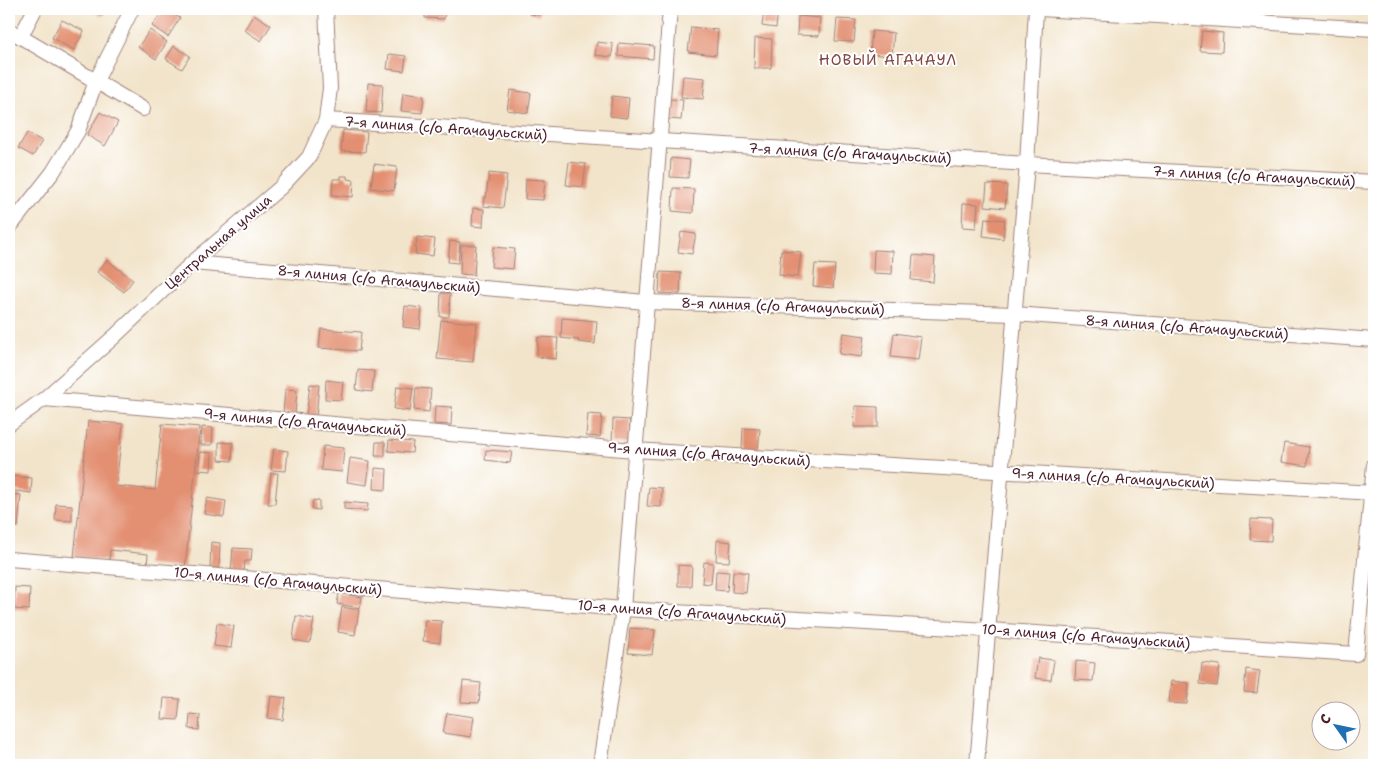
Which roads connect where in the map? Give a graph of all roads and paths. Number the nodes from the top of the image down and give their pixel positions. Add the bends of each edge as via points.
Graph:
1 (35, 9) edge
2 (132, 9) edge
3 (326, 9) edge
4 (670, 9) edge
5 (1036, 9) edge
6 (1040, 9) edge
7 (1374, 29) edge
8 (15, 33) edge
9 (96, 81) junction
10 (143, 109) dead end
11 (326, 120) junction
12 (660, 141) junction
13 (1027, 164) junction
14 (1374, 182) edge
15 (9, 228) edge
16 (192, 263) junction
17 (646, 302) junction
18 (1014, 314) junction
19 (1374, 340) edge
20 (44, 399) junction
21 (9, 424) edge
22 (634, 450) junction
23 (1374, 465) edge
24 (1002, 472) junction
25 (1373, 493) edge
26 (9, 559) edge
27 (623, 609) junction
28 (989, 630) junction
29 (600, 765) edge
30 (977, 765) edge

1 - 8 street
2 - 9 street
3 - 11 street, Центральная улица via 330,88
4 - 12 street
5 - 13 street
6 - 7 street
8 - 9 street
9 - 10 street
9 - 15 street via 78,131 53,172
11 - 12 street, 7-я линия (с/о Агачаульский)
11 - 16 street, Центральная улица via 309,157 281,187
12 - 13 street, 7-я линия (с/о Агачаульский)
12 - 17 street
13 - 14 street, 7-я линия (с/о Агачаульский)
13 - 18 street
16 - 17 street, 8-я линия (с/о Агачаульский)
16 - 20 street, Центральная улица
17 - 18 street, 8-я линия (с/о Агачаульский)
17 - 22 street
18 - 19 street, 8-я линия (с/о Агачаульский)
18 - 24 street
20 - 21 street, Центральная улица
20 - 22 street, 9-я линия (с/о Агачаульский)
22 - 24 street, 9-я линия (с/о Агачаульский)
22 - 27 street
23 - 25 street
24 - 25 street, 9-я линия (с/о Агачаульский)
24 - 28 street
25 - 28 street, 10-я линия (с/о Агачаульский) via 1356,654
26 - 27 street, 10-я линия (с/о Агачаульский)
27 - 28 street, 10-я линия (с/о Агачаульский)
27 - 29 street
28 - 30 street

